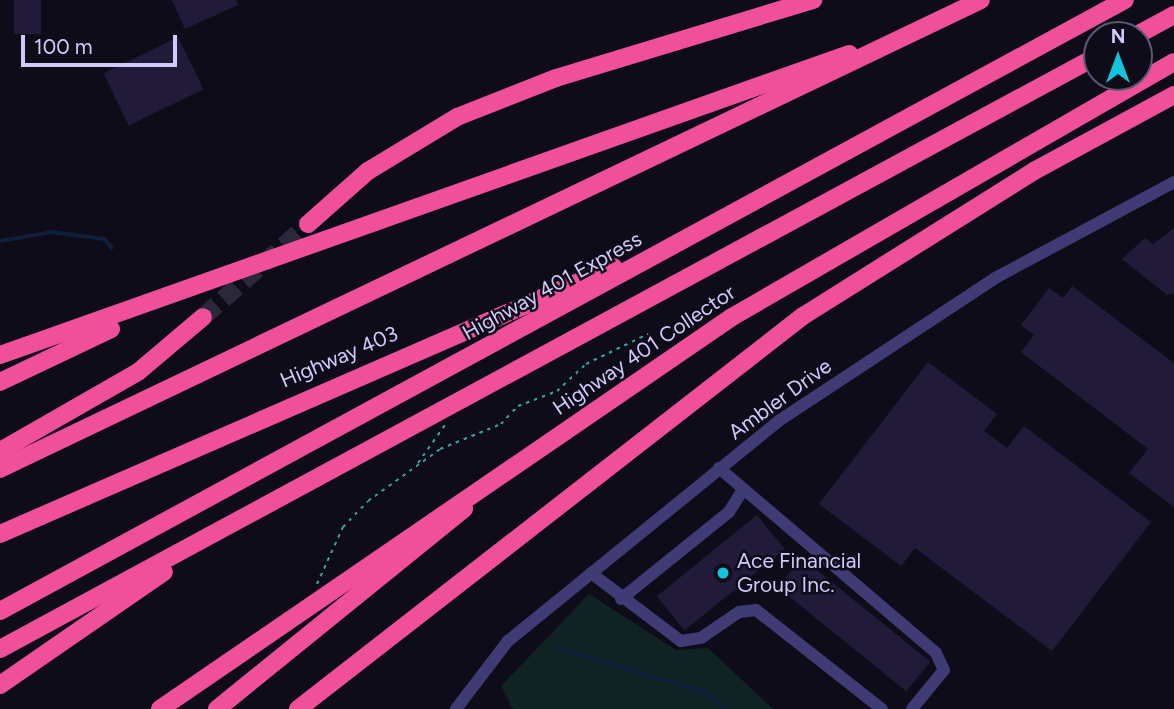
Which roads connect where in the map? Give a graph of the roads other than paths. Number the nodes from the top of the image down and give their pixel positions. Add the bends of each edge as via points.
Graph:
1 (813, 0) edge
2 (981, 0) edge
3 (1125, 0) edge
4 (1174, 15) edge
5 (1153, 26) edge
6 (906, 36) junction
7 (1174, 62) edge
8 (1083, 64) edge
9 (1174, 95) edge
10 (1174, 183) edge
11 (308, 224) tunnel mouth
12 (700, 231) junction
13 (178, 297) junction
14 (203, 317) tunnel mouth
15 (0, 355) edge
16 (0, 382) edge
17 (537, 449) junction
18 (0, 451) edge
19 (719, 468) junction
20 (0, 469) edge
21 (309, 481) junction
22 (742, 491) junction
23 (0, 534) edge
24 (591, 573) junction
25 (621, 599) junction
26 (0, 611) edge
27 (0, 649) edge
28 (0, 685) edge
29 (160, 709) edge
30 (217, 709) edge
31 (298, 709) edge
32 (456, 709) edge
33 (882, 709) edge
34 (912, 709) edge

1 - 11 highway via 493,101 410,142
2 - 6 highway
3 - 12 highway, Highway 401 Express
4 - 5 highway
6 - 13 highway via 739,89
6 - 20 highway
7 - 17 highway, Highway 401 Collector via 732,317
8 - 21 highway
9 - 31 highway via 1034,171 803,316
10 - 19 street, Ambler Drive via 997,277 813,396
12 - 23 highway, Highway 403 via 372,367
12 - 26 highway, Highway 401 Express
13 - 15 highway
13 - 16 highway
14 - 18 highway via 138,372
17 - 29 highway, Highway 401 Collector
17 - 30 highway
19 - 22 street
19 - 24 street, Ambler Drive
21 - 27 highway
21 - 28 highway via 93,616
22 - 25 street via 729,512
22 - 34 street via 936,653 944,670
24 - 25 street
24 - 32 street, Ambler Drive via 508,642
25 - 33 street via 681,641 701,638 739,612 756,610

